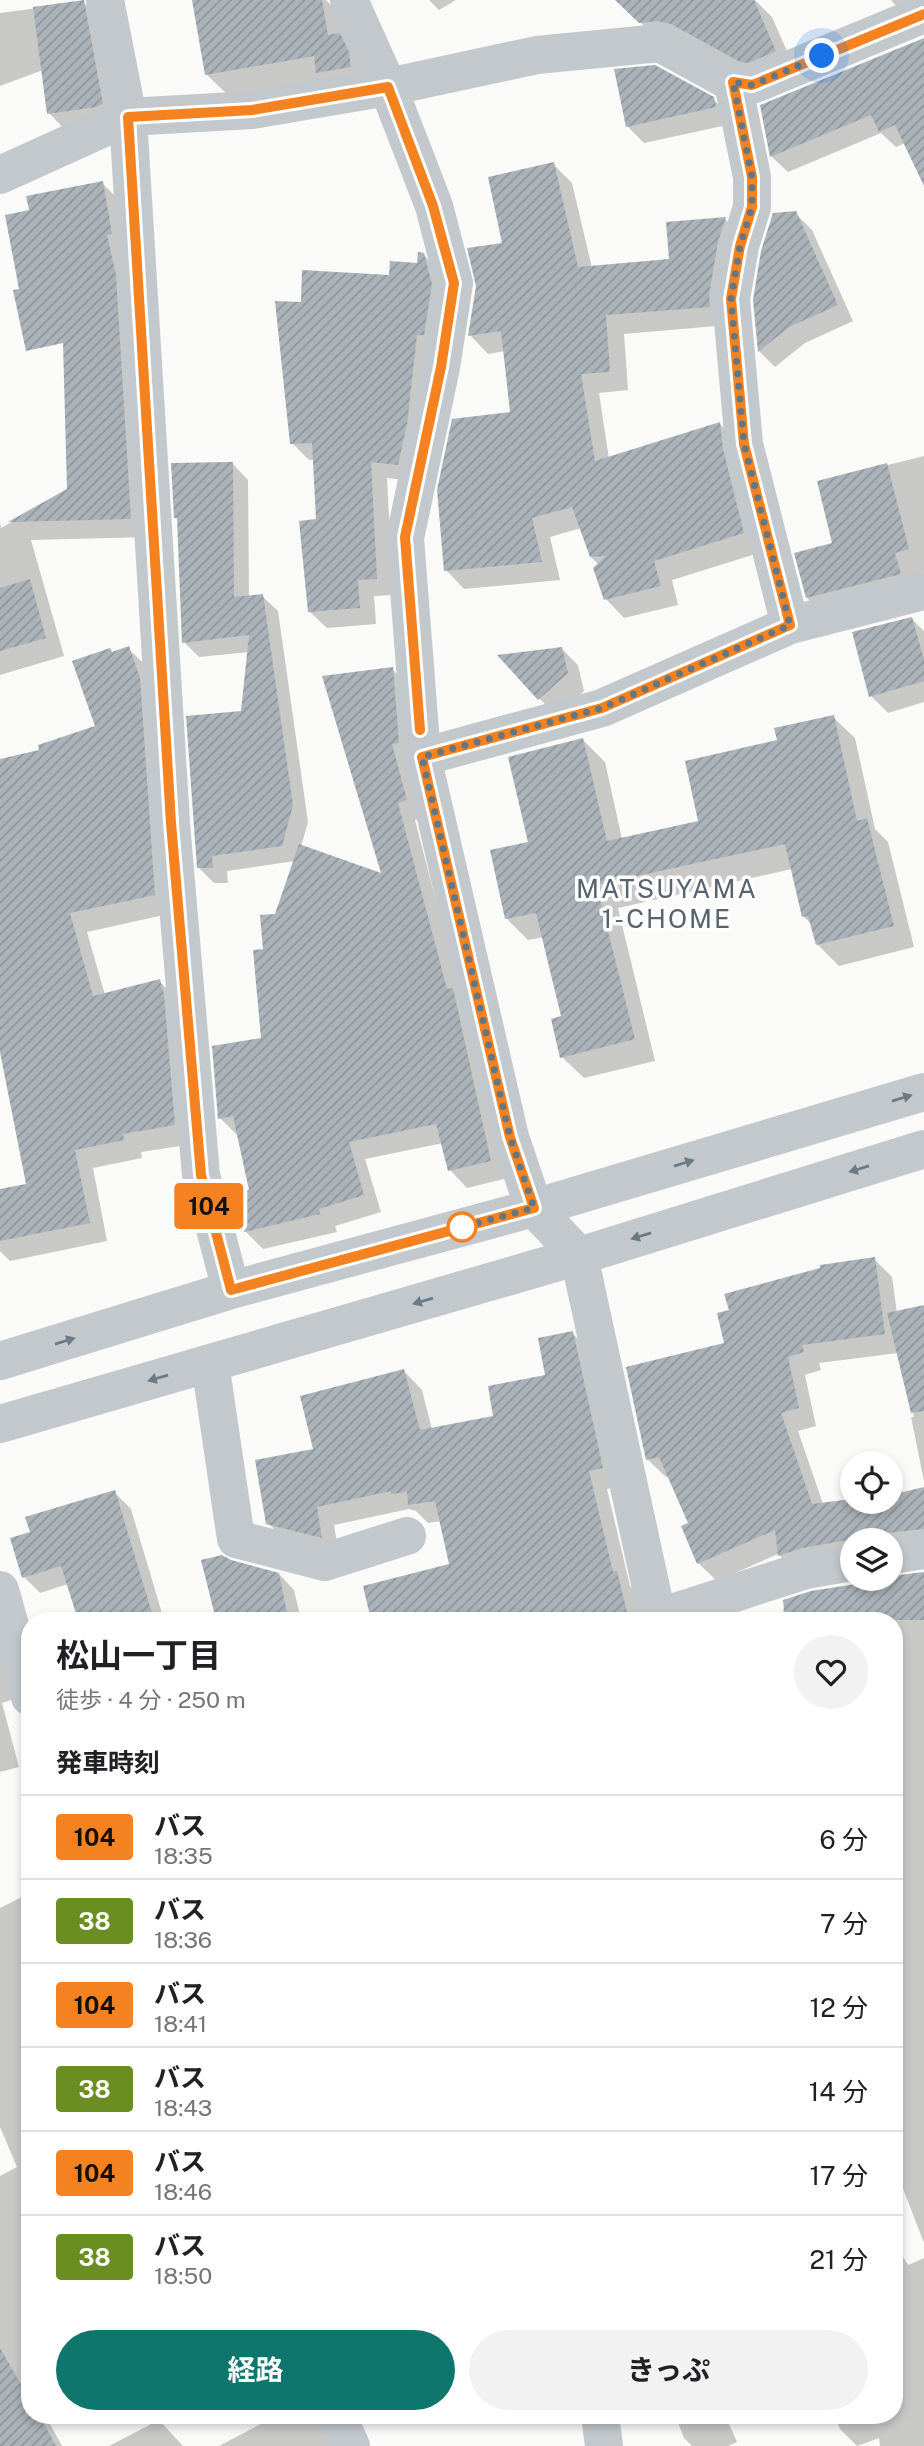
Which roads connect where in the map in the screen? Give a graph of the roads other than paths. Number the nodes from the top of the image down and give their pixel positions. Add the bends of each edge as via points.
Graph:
1 (105, 0) edge
2 (349, 0) edge
3 (924, 14) edge
4 (733, 82) junction
5 (388, 87) junction
6 (128, 117) junction
7 (0, 175) edge
8 (924, 591) edge
9 (790, 625) junction
10 (422, 757) junction
11 (924, 1092) edge
12 (924, 1149) edge
13 (534, 1208) junction
14 (579, 1256) junction
15 (231, 1290) junction
16 (0, 1361) edge
17 (210, 1363) junction
18 (0, 1424) edge
19 (407, 1536) dead end
20 (924, 1550) edge
21 (903, 1553) edge
22 (840, 1564) edge
23 (0, 1590) edge
24 (653, 1612) edge
25 (679, 1612) edge
26 (21, 1665) edge
27 (341, 2424) edge
28 (601, 2424) edge
29 (351, 2446) edge
30 (604, 2446) edge

1 - 6 street
2 - 5 street
3 - 4 street via 752,85
4 - 5 street via 660,43 537,55
4 - 9 street via 752,177 752,207 731,299 744,444
5 - 6 street via 252,110
5 - 10 street via 433,206 454,283 405,537
6 - 7 street
6 - 15 street via 171,823 201,1175
8 - 9 street
9 - 10 street via 602,708
10 - 13 street via 510,1137
13 -> 11 street
12 -> 14 street
13 - 14 street
13 - 15 street
14 -> 17 street
14 - 24 street
16 -> 15 street
17 -> 18 street
17 - 19 street via 236,1539 326,1562
20 - 21 street
22 - 25 street via 806,1570
23 - 26 street
27 - 29 street
28 - 30 street

